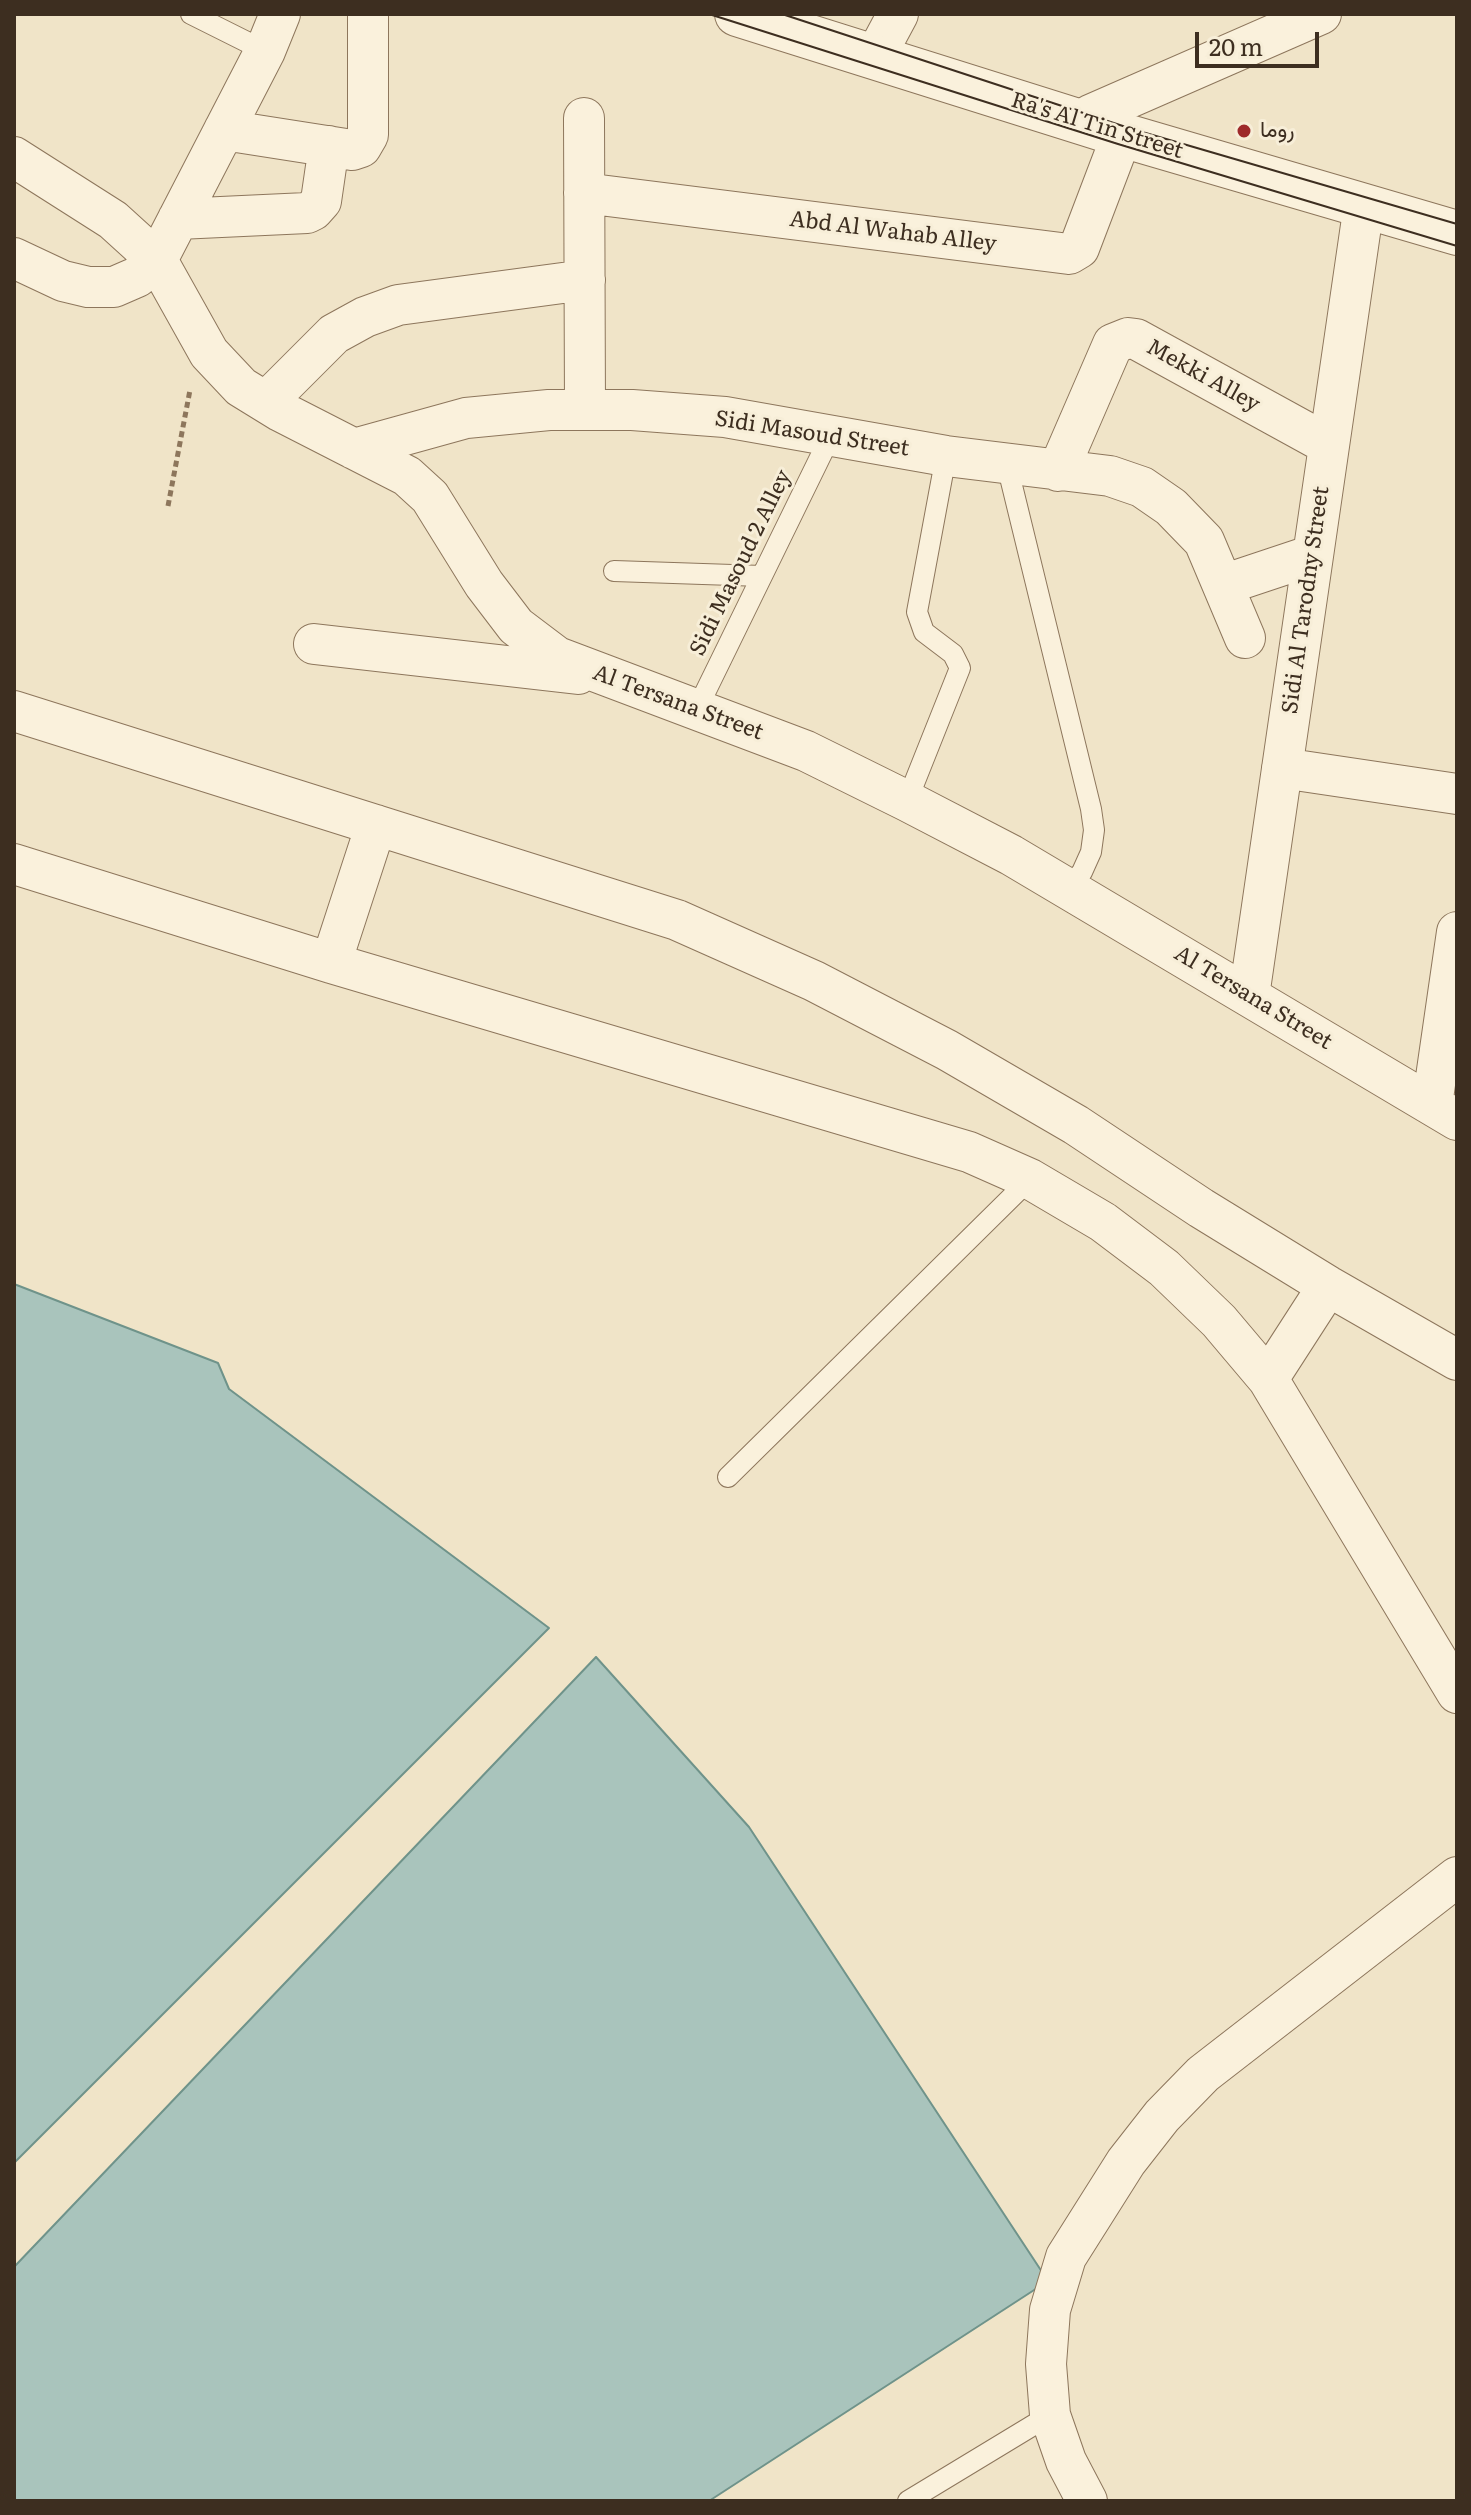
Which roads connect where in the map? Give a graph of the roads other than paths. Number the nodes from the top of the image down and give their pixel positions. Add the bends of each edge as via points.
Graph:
1 (191, 14) edge
2 (280, 14) edge
3 (368, 14) edge
4 (737, 14) edge
5 (898, 14) edge
6 (1321, 14) edge
7 (265, 51) junction
8 (875, 57) junction
9 (584, 118) dead end
10 (1103, 129) junction
11 (224, 130) junction
12 (329, 146) junction
13 (14, 157) edge
14 (584, 193) junction
15 (1364, 205) junction
16 (178, 219) junction
17 (1457, 233) edge
18 (14, 258) edge
19 (157, 260) junction
20 (585, 280) junction
21 (266, 402) junction
22 (585, 410) junction
23 (830, 437) junction
24 (1329, 445) junction
25 (354, 449) junction
26 (946, 456) junction
27 (1007, 465) junction
28 (1058, 471) junction
29 (1313, 555) junction
30 (614, 571) dead end
31 (762, 576) junction
32 (1223, 585) junction
33 (1245, 638) dead end
34 (314, 644) dead end
35 (606, 677) junction
36 (14, 711) edge
37 (696, 711) junction
38 (1282, 768) junction
39 (1457, 794) edge
40 (907, 801) junction
41 (376, 825) junction
42 (14, 864) edge
43 (1068, 888) junction
44 (1455, 957) edge
45 (331, 963) junction
46 (1249, 996) junction
47 (1444, 1112) edge
48 (1030, 1179) junction
49 (1328, 1286) junction
50 (1457, 1360) edge
51 (1268, 1379) junction
52 (728, 1477) dead end
53 (1457, 1693) edge
54 (1457, 1877) edge
55 (1050, 2415) junction
56 (908, 2501) edge
57 (1087, 2501) edge

1 - 7 lane
2 - 7 street
3 - 12 street via 367,140 357,150
4 - 8 street, Ra's Al Tin Street
5 - 8 street
6 - 10 street via 1090,115
7 - 11 street
8 - 10 street, Ra's Al Tin Street
9 - 14 street
10 - 14 street, Abd Al Wahab Alley via 1079,248 1069,254
10 - 15 street, Ra's Al Tin Street
11 - 12 street
11 - 16 street
12 - 16 street via 321,201 307,213
13 - 19 street, Al Tersana Street via 113,220
14 - 20 street
15 - 17 street, Ra's Al Tin Street
15 - 24 street, Sidi Al Tarodny Street
16 - 19 street
18 - 19 street via 88,287 114,287
19 - 21 street, Al Tersana Street via 209,353 241,387
20 - 21 street via 398,305 365,317 334,334
20 - 22 street
21 - 25 street, Al Tersana Street
22 - 23 street, Sidi Masoud Street via 725,417
22 - 25 street, Sidi Masoud Street via 466,418
23 - 26 street, Sidi Masoud Street
23 - 31 lane, Sidi Masoud 2 Alley
24 - 28 street, Mekki Alley via 1128,338 1113,344
24 - 29 street, Sidi Al Tarodny Street
25 - 35 street, Al Tersana Street via 407,476 430,497 516,626 557,657
26 - 27 street, Sidi Masoud Street
26 - 40 lane via 917,612 924,632 953,654 960,668
27 - 28 street, Sidi Masoud Street
27 - 43 lane via 1092,820 1091,852
28 - 32 street, Sidi Masoud Street via 1110,476 1142,487 1171,507 1204,541
29 - 32 street
29 - 38 street, Sidi Al Tarodny Street
30 - 31 lane
31 - 37 lane, Sidi Masoud 2 Alley
32 - 33 street, Sidi Masoud Street
34 - 35 street
35 - 37 street, Al Tersana Street
36 - 41 street
37 - 40 street, Al Tersana Street via 806,751
38 - 39 street
38 - 46 street, Sidi Al Tarodny Street
40 - 43 street, Al Tersana Street
41 - 45 street
41 - 49 street via 677,920 814,981 1076,1125
42 - 45 street
43 - 46 street, Al Tersana Street
44 - 47 street
45 - 48 street via 969,1152
46 - 47 street, Al Tersana Street
48 - 51 street via 1103,1222 1164,1268
48 - 52 lane
49 - 50 street
49 - 51 street
51 - 53 street
54 - 55 street via 1203,2074 1126,2162 1066,2257 1050,2310
55 - 56 lane
55 - 57 street

